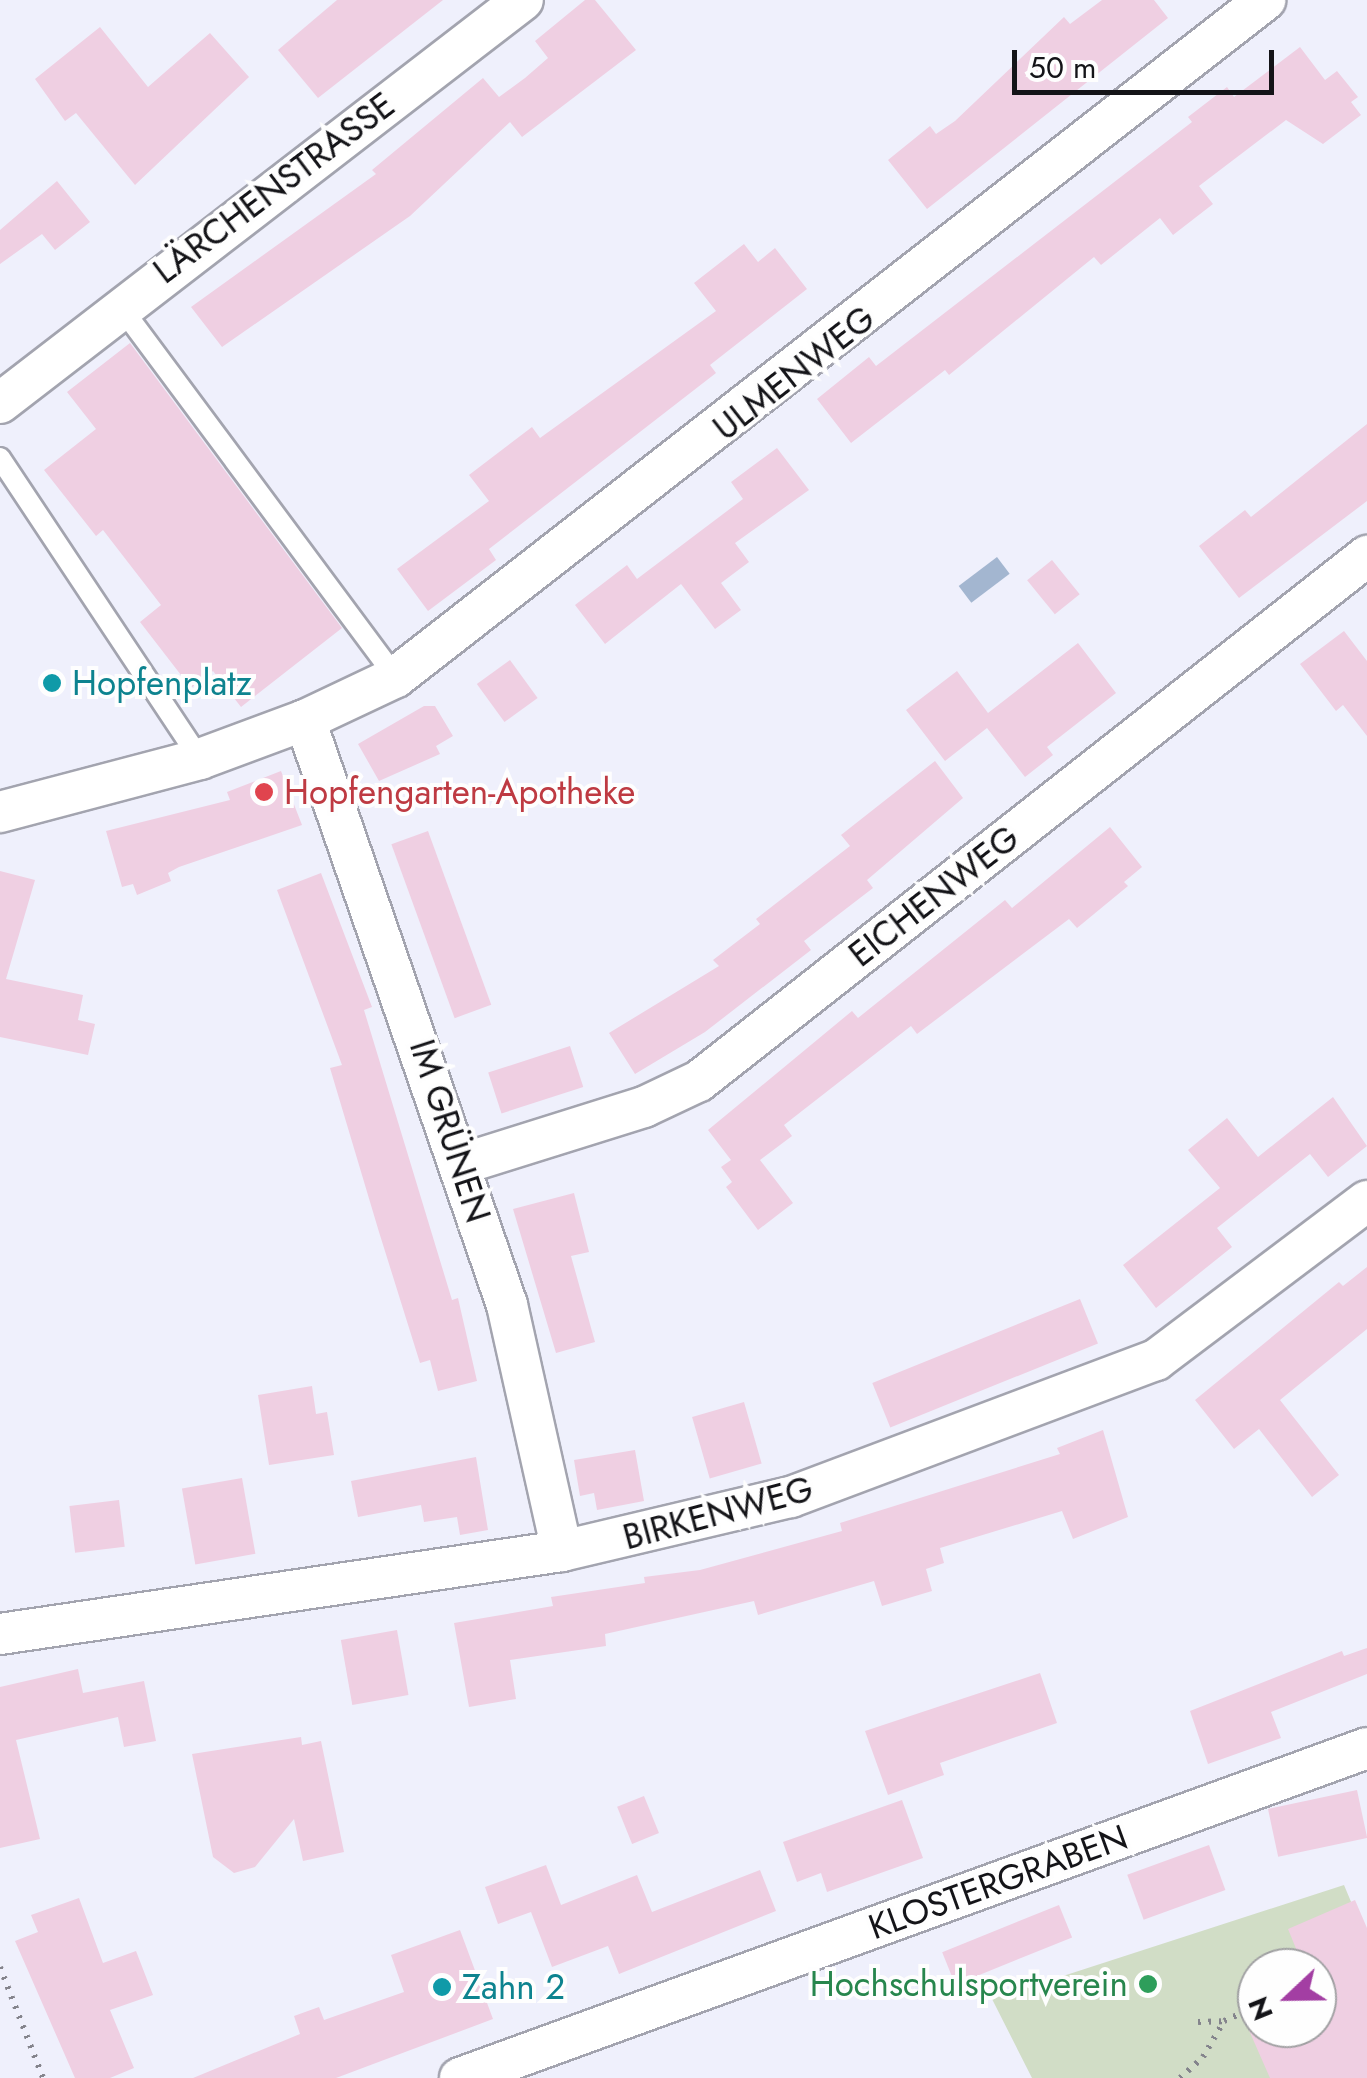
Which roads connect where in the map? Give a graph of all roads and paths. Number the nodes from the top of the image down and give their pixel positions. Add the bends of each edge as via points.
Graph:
1 (523, 0) edge
2 (1265, 0) edge
3 (119, 304) junction
4 (14, 391) edge
5 (0, 458) edge
6 (1367, 556) edge
7 (396, 676) junction
8 (306, 720) junction
9 (200, 758) junction
10 (0, 812) edge
11 (462, 1164) junction
12 (1367, 1201) edge
13 (562, 1551) junction
14 (0, 1634) edge
15 (1367, 1748) edge
16 (0, 1968) edge
17 (1237, 2014) edge
18 (1224, 2020) junction
19 (1198, 2022) dead end
20 (43, 2078) edge
21 (460, 2078) edge
22 (1180, 2078) edge

1 - 3 street, LÄRCHENSTRASSE
2 - 7 street, ULMENWEG
3 - 4 street, LÄRCHENSTRASSE
3 - 7 lane
5 - 9 lane
6 - 11 street, EICHENWEG via 699,1081 644,1107
7 - 8 street, ULMENWEG
8 - 9 street
8 - 11 street, IM GRÜNEN
9 - 10 street
11 - 13 street, IM GRÜNEN via 520,1351
12 - 13 street, BIRKENWEG via 1177,1348 1137,1370 790,1497
13 - 14 street, BIRKENWEG
15 - 21 street, KLOSTERGRABEN
16 - 20 path
17 - 18 path
18 - 19 path
18 - 22 path via 1203,2057

